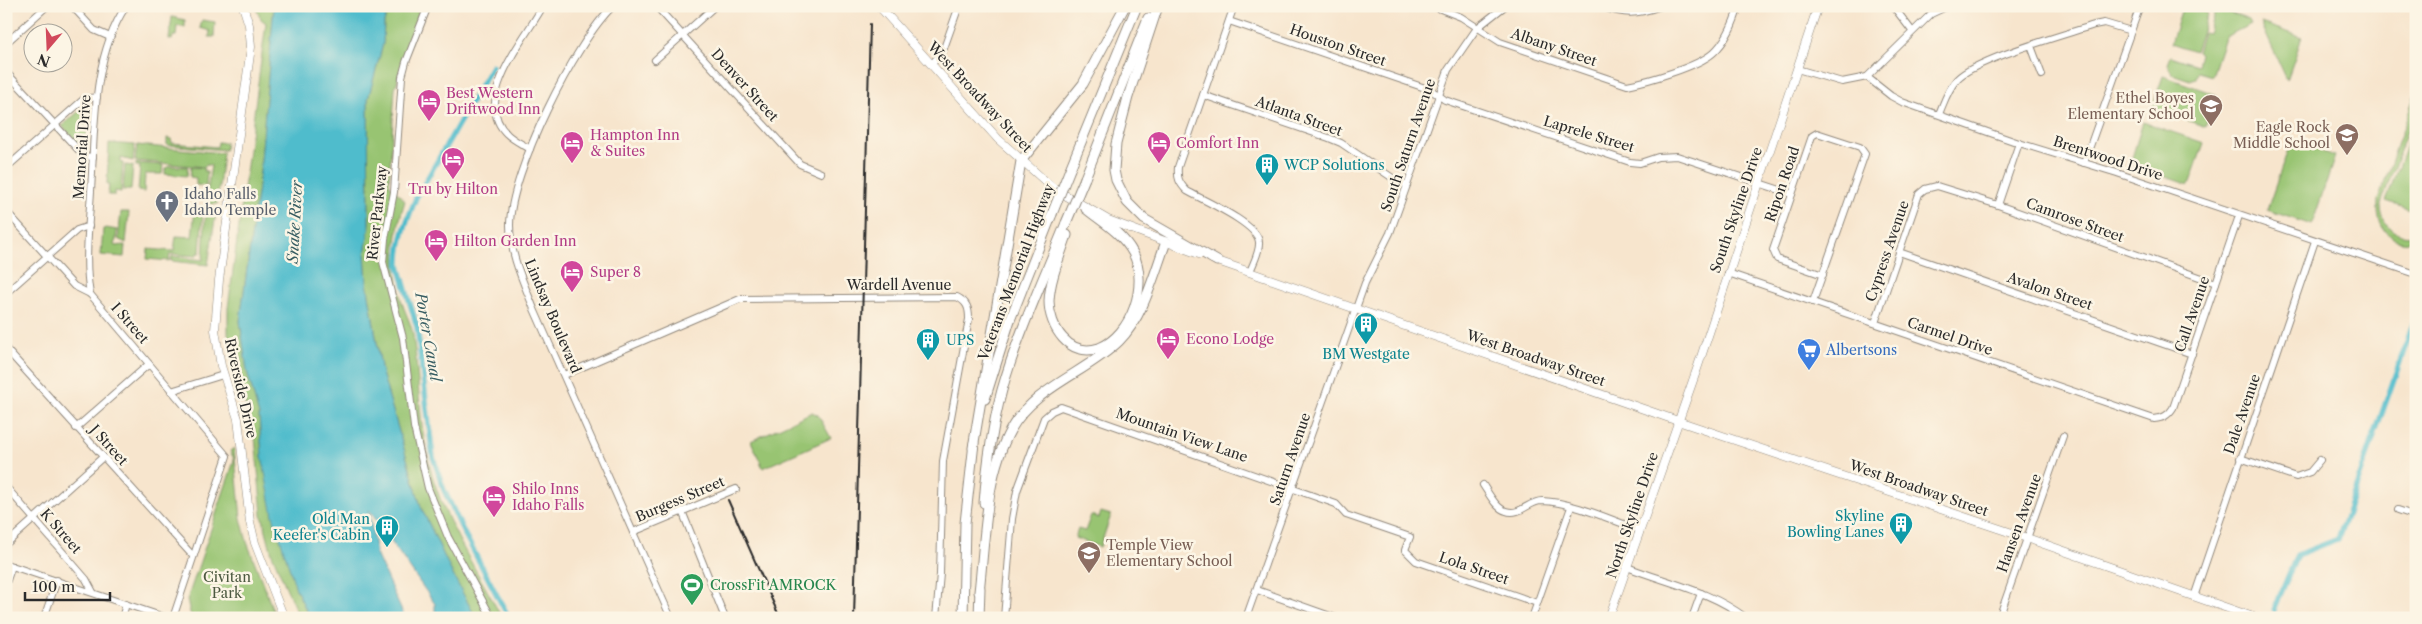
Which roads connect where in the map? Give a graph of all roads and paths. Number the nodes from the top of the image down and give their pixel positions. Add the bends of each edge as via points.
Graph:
1 (47, 6) edge
2 (72, 6) edge
3 (126, 6) edge
4 (428, 6) edge
5 (544, 6) edge
6 (614, 6) edge
7 (656, 6) edge
8 (716, 6) edge
9 (879, 6) edge
10 (959, 6) edge
11 (1125, 6) edge
12 (1137, 6) edge
13 (1153, 6) edge
14 (1158, 6) edge
15 (1234, 6) edge
16 (1433, 6) edge
17 (1506, 6) edge
18 (1600, 6) edge
19 (1661, 6) edge
20 (1739, 6) edge
21 (1818, 6) edge
22 (1893, 6) edge
23 (1948, 6) edge
24 (2140, 6) edge
25 (243, 8) edge
26 (1229, 21) junction
27 (1477, 28) junction
28 (1912, 31) junction
29 (2131, 31) junction
30 (683, 35) junction
31 (110, 37) junction
32 (6, 43) edge
33 (2031, 46) junction
34 (655, 60) dead end
35 (932, 64) junction
36 (1797, 69) junction
37 (6, 72) edge
38 (2042, 74) dead end
39 (1867, 76) junction
40 (1438, 94) junction
41 (1203, 95) junction
42 (97, 96) junction
43 (1940, 114) junction
44 (54, 125) junction
45 (2019, 143) junction
46 (530, 149) junction
47 (93, 157) junction
48 (1021, 161) junction
49 (2084, 163) junction
50 (6, 168) edge
51 (821, 173) dead end
52 (1759, 183) junction
53 (1407, 185) junction
54 (1925, 189) joint
55 (1792, 194) junction
56 (1998, 205) junction
57 (1086, 209) junction
58 (6, 211) edge
59 (2240, 216) junction
60 (1068, 224) junction
61 (89, 226) junction
62 (2315, 241) junction
63 (1166, 242) junction
64 (1899, 252) junction
65 (47, 256) junction
66 (1217, 261) junction
67 (1250, 272) junction
68 (1728, 273) junction
69 (2416, 274) edge
70 (1823, 275) junction
71 (2216, 283) junction
72 (6, 293) edge
73 (90, 294) junction
74 (1813, 302) junction
75 (1356, 308) junction
76 (1875, 323) junction
77 (6, 349) edge
78 (2192, 354) junction
79 (149, 364) junction
80 (224, 375) junction
81 (564, 375) junction
82 (171, 391) junction
83 (2164, 417) joint
84 (1678, 421) junction
85 (76, 428) junction
86 (2063, 436) dead end
87 (973, 448) junction
88 (103, 457) junction
89 (2240, 458) junction
90 (2320, 460) dead end
91 (1483, 485) dead end
92 (7, 488) edge
93 (1293, 488) junction
94 (736, 489) dead end
95 (1571, 507) junction
96 (2398, 510) dead end
97 (682, 512) junction
98 (2416, 516) edge
99 (34, 519) junction
100 (965, 523) junction
101 (1640, 530) junction
102 (633, 532) junction
103 (2027, 538) junction
104 (6, 544) edge
105 (1406, 550) joint
106 (193, 556) junction
107 (9, 565) edge
108 (1627, 567) junction
109 (57, 580) junction
110 (6, 583) edge
111 (1257, 590) junction
112 (94, 592) junction
113 (979, 592) junction
114 (1701, 593) junction
115 (2194, 597) junction
116 (1537, 602) junction
117 (126, 604) junction
118 (936, 615) edge
119 (44, 618) edge
120 (122, 618) edge
121 (167, 618) edge
122 (173, 618) edge
123 (284, 618) edge
124 (492, 618) edge
125 (671, 618) edge
126 (725, 618) edge
127 (958, 618) edge
128 (963, 618) edge
129 (979, 618) edge
130 (1004, 618) edge
131 (1246, 618) edge
132 (1336, 618) edge
133 (1532, 618) edge
134 (1609, 618) edge
135 (1692, 618) edge
136 (1746, 618) edge
137 (1999, 618) edge
138 (2256, 618) edge

1 - 32 street
2 - 31 street via 94,30
3 - 31 street, Memorial Drive
4 - 124 street, River Parkway via 402,77 394,192 383,262 403,338 419,458 432,503
5 - 46 street via 500,80 494,101 495,115 501,127
6 - 46 street, Lindsay Boulevard via 597,25 570,67
7 - 30 street, Denver Street
8 - 30 street
9 - 35 main road, West Broadway Street
10 - 35 street via 943,51
11 - 48 highway via 1083,84
12 - 87 highway, Veterans Memorial Highway, bridge via 1010,320 992,372
13 - 60 highway, Veterans Memorial Highway, bridge
14 - 66 highway via 1116,144 1116,180 1126,202 1144,219
15 - 26 street
16 - 27 street, Albany Street via 1461,17
17 - 27 street, South Saturn Avenue
18 - 19 street via 1633,14
20 - 27 street, Albany Street via 1733,25 1713,54 1646,82 1627,85 1500,42
21 - 36 main road, South Skyline Drive
22 - 28 street
23 - 28 street via 1931,14
24 - 29 street
25 - 80 main road, Riverside Drive via 251,47 216,306 215,330
26 - 40 street, Houston Street
26 - 41 street
27 - 40 street, South Saturn Avenue via 1448,70
28 - 39 street
29 - 33 street via 2104,23
29 - 49 street
30 - 34 street
30 - 51 street, Denver Street via 800,164
31 - 42 street, Memorial Drive
33 - 38 street
33 - 43 street via 1965,72 1948,91
35 - 48 main road, West Broadway Street
36 - 39 street via 1842,82
36 - 52 main road, South Skyline Drive
37 - 44 street
39 - 43 street, Brentwood Drive via 1891,96
40 - 52 street, Laprele Street via 1446,100 1610,157 1640,162 1678,156
40 - 53 street, South Saturn Avenue
41 - 53 street, Atlanta Street via 1341,143 1397,182
41 - 67 street via 1177,177 1187,191 1240,220 1256,234 1258,249
42 - 44 street via 84,99
42 - 47 street, Memorial Drive
43 - 45 street, Brentwood Drive
44 - 47 street via 84,156
44 - 50 street
45 - 49 street, Brentwood Drive
45 - 56 street
46 - 81 street, Lindsay Boulevard via 512,196 512,247 520,274
47 - 61 street, Memorial Drive
48 - 57 main road, West Broadway Street via 1053,188
48 - 87 highway
49 - 59 street, Brentwood Drive
52 - 55 street, Laprele Street
52 - 68 main road, South Skyline Drive
53 - 75 street, South Saturn Avenue via 1390,233
54 - 56 street, Camrose Street via 1936,186
54 - 64 street, Cypress Avenue via 1919,194
55 - 70 street, Ripon Road via 1773,255
55 - 70 street, Ripon Road via 1812,136 1816,133 1863,150 1865,154
56 - 71 street, Camrose Street
57 - 60 highway via 1125,241 1136,261 1140,281 1128,320 1110,342 1098,348 1087,349 1067,342 1059,335 1050,313 1051,288
57 - 63 main road, West Broadway Street
58 - 65 street, I Street
59 - 62 street, Brentwood Drive
59 - 71 street, Call Avenue
60 - 113 highway, Veterans Memorial Highway via 1012,361 996,416 984,501
61 - 65 street via 77,230
61 - 73 street, Memorial Drive via 87,276
62 - 69 street, Brentwood Drive
62 - 89 street, Dale Avenue
63 - 66 main road, West Broadway Street
63 - 113 highway via 1138,315 1126,333 1108,352 1035,400 1011,429 996,468
64 - 76 street, Cypress Avenue
64 - 78 street, Avalon Street
65 - 72 street
65 - 73 street, I Street via 74,286
66 - 67 main road, West Broadway Street
67 - 75 main road, West Broadway Street
68 - 74 street, Carmel Drive
68 - 84 main road, South Skyline Drive
70 - 74 street, Ripon Road
71 - 78 street, Call Avenue
73 - 79 street, I Street
74 - 76 street, Carmel Drive
75 - 84 main road, West Broadway Street
75 - 93 street, Saturn Avenue
76 - 83 street, Carmel Drive via 2154,419
77 - 85 street, J Street
78 - 83 street, Call Avenue via 2173,408
79 - 82 street, I Street
79 - 85 street
80 - 82 street
80 - 123 main road, Riverside Drive via 241,436 250,522
81 - 102 street, Lindsay Boulevard
81 - 118 street, Wardell Avenue via 740,299 957,297 963,300 968,305 969,319 943,461
82 - 106 street, I Street via 225,453 227,460
84 - 101 main road, North Skyline Drive
84 - 103 main road, West Broadway Street
85 - 88 street, J Street
86 - 103 street, Hansen Avenue
87 - 100 highway, Veterans Memorial Highway
88 - 99 street
88 - 106 street, J Street
89 - 90 street via 2296,477 2310,472
89 - 115 street, Dale Avenue
91 - 95 street via 1505,511 1516,512 1540,501
92 - 99 street, K Street
93 - 105 street, Mountain View Lane via 1336,504 1346,515 1410,537
93 - 111 street, Saturn Avenue
93 - 130 street, Mountain View Lane via 1062,407 1052,411 1044,418 1017,491
94 - 97 street, Burgess Street
95 - 101 street
95 - 116 street
96 - 98 street
97 - 102 street, Burgess Street
97 - 126 street
99 - 104 street
99 - 112 street, K Street
100 - 127 highway
100 - 128 highway, Veterans Memorial Highway
101 - 108 main road, North Skyline Drive
102 - 125 street, Lindsay Boulevard
103 - 115 main road, West Broadway Street
103 - 137 street, Hansen Avenue
105 - 116 street, Lola Street via 1416,561
106 - 122 street
107 - 109 street
107 - 110 street
108 - 114 street
108 - 134 main road, North Skyline Drive
109 - 112 street
109 - 119 street
111 - 131 street, Saturn Avenue
111 - 132 street
112 - 117 street
113 - 129 highway, Veterans Memorial Highway
114 - 135 street
114 - 136 street
115 - 138 main road, West Broadway Street
116 - 133 street
117 - 120 street
117 - 121 street

